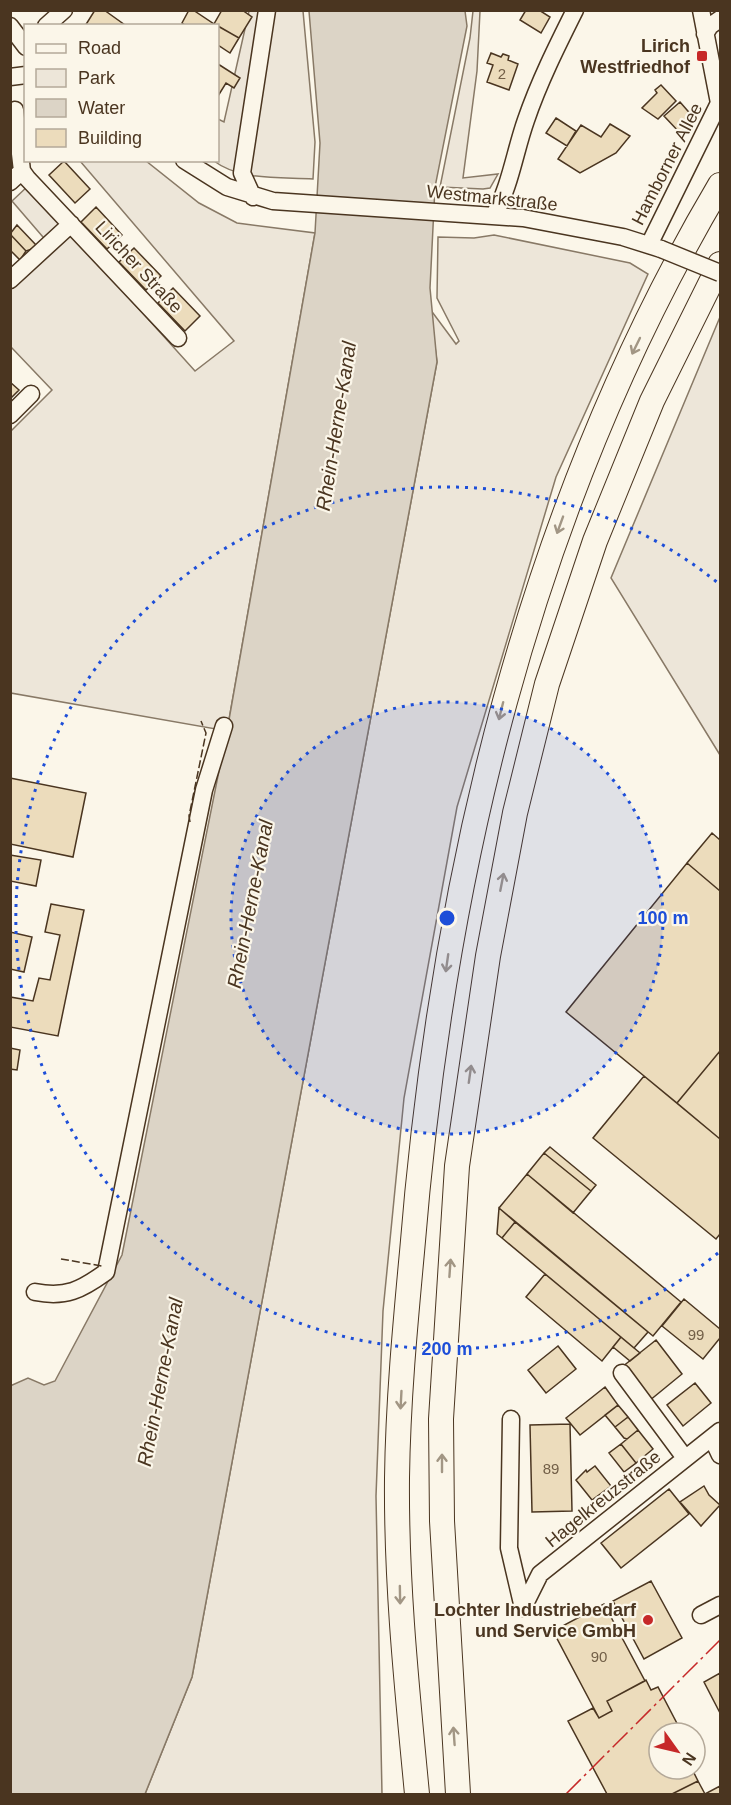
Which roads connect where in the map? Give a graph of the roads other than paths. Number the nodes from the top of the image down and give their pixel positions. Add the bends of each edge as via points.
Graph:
1 (64, 10) edge
2 (267, 10) edge
3 (575, 10) edge
4 (701, 10) edge
5 (720, 19) edge
6 (48, 24) edge
7 (10, 26) edge
8 (705, 34) junction
9 (24, 43) edge
10 (720, 102) edge
11 (15, 110) dead end
12 (187, 162) edge
13 (16, 176) edge
14 (720, 186) edge
15 (253, 197) junction
16 (494, 216) junction
17 (71, 224) junction
18 (655, 247) junction
19 (720, 264) edge
20 (720, 273) edge
21 (10, 280) edge
22 (178, 338) dead end
23 (31, 394) dead end
24 (10, 415) edge
25 (224, 726) dead end
26 (35, 1292) dead end
27 (622, 1373) dead end
28 (511, 1419) dead end
29 (716, 1435) edge
30 (720, 1455) edge
31 (685, 1458) junction
32 (720, 1605) edge
33 (701, 1615) dead end
34 (413, 1755) junction
35 (402, 1794) edge
36 (417, 1794) edge
37 (458, 1794) edge

1 - 6 street
2 - 15 street via 243,173
3 - 16 street via 534,95
4 - 8 street
5 - 8 street
7 - 9 street
8 - 10 street
10 - 18 street, Hamborner Allee
11 - 13 street, Liricher Straße
12 - 15 street, Westmarkstraße via 227,187
13 - 17 street, Liricher Straße
14 -> 34 highway via 618,382 560,524 511,672 471,838 432,1065 404,1341 397,1477 400,1621
15 - 16 street, Westmarkstraße
16 - 18 street, Westmarkstraße via 582,228
17 - 21 street, Liricher Straße
17 - 22 street, Liricher Straße
18 - 20 street, Westmarkstraße, bridge
37 -> 19 highway via 442,1521 441,1419 457,1166 488,957 515,813 548,684 580,585 652,401
23 - 24 street
25 - 26 street via 204,790 106,1272 73,1291 55,1296
27 - 31 street
28 - 31 street, Hagelkreuzstraße via 509,1548 523,1608 540,1574
29 - 30 street
29 - 31 street, Hagelkreuzstraße
32 - 33 street
34 - 35 highway
34 - 36 highway

